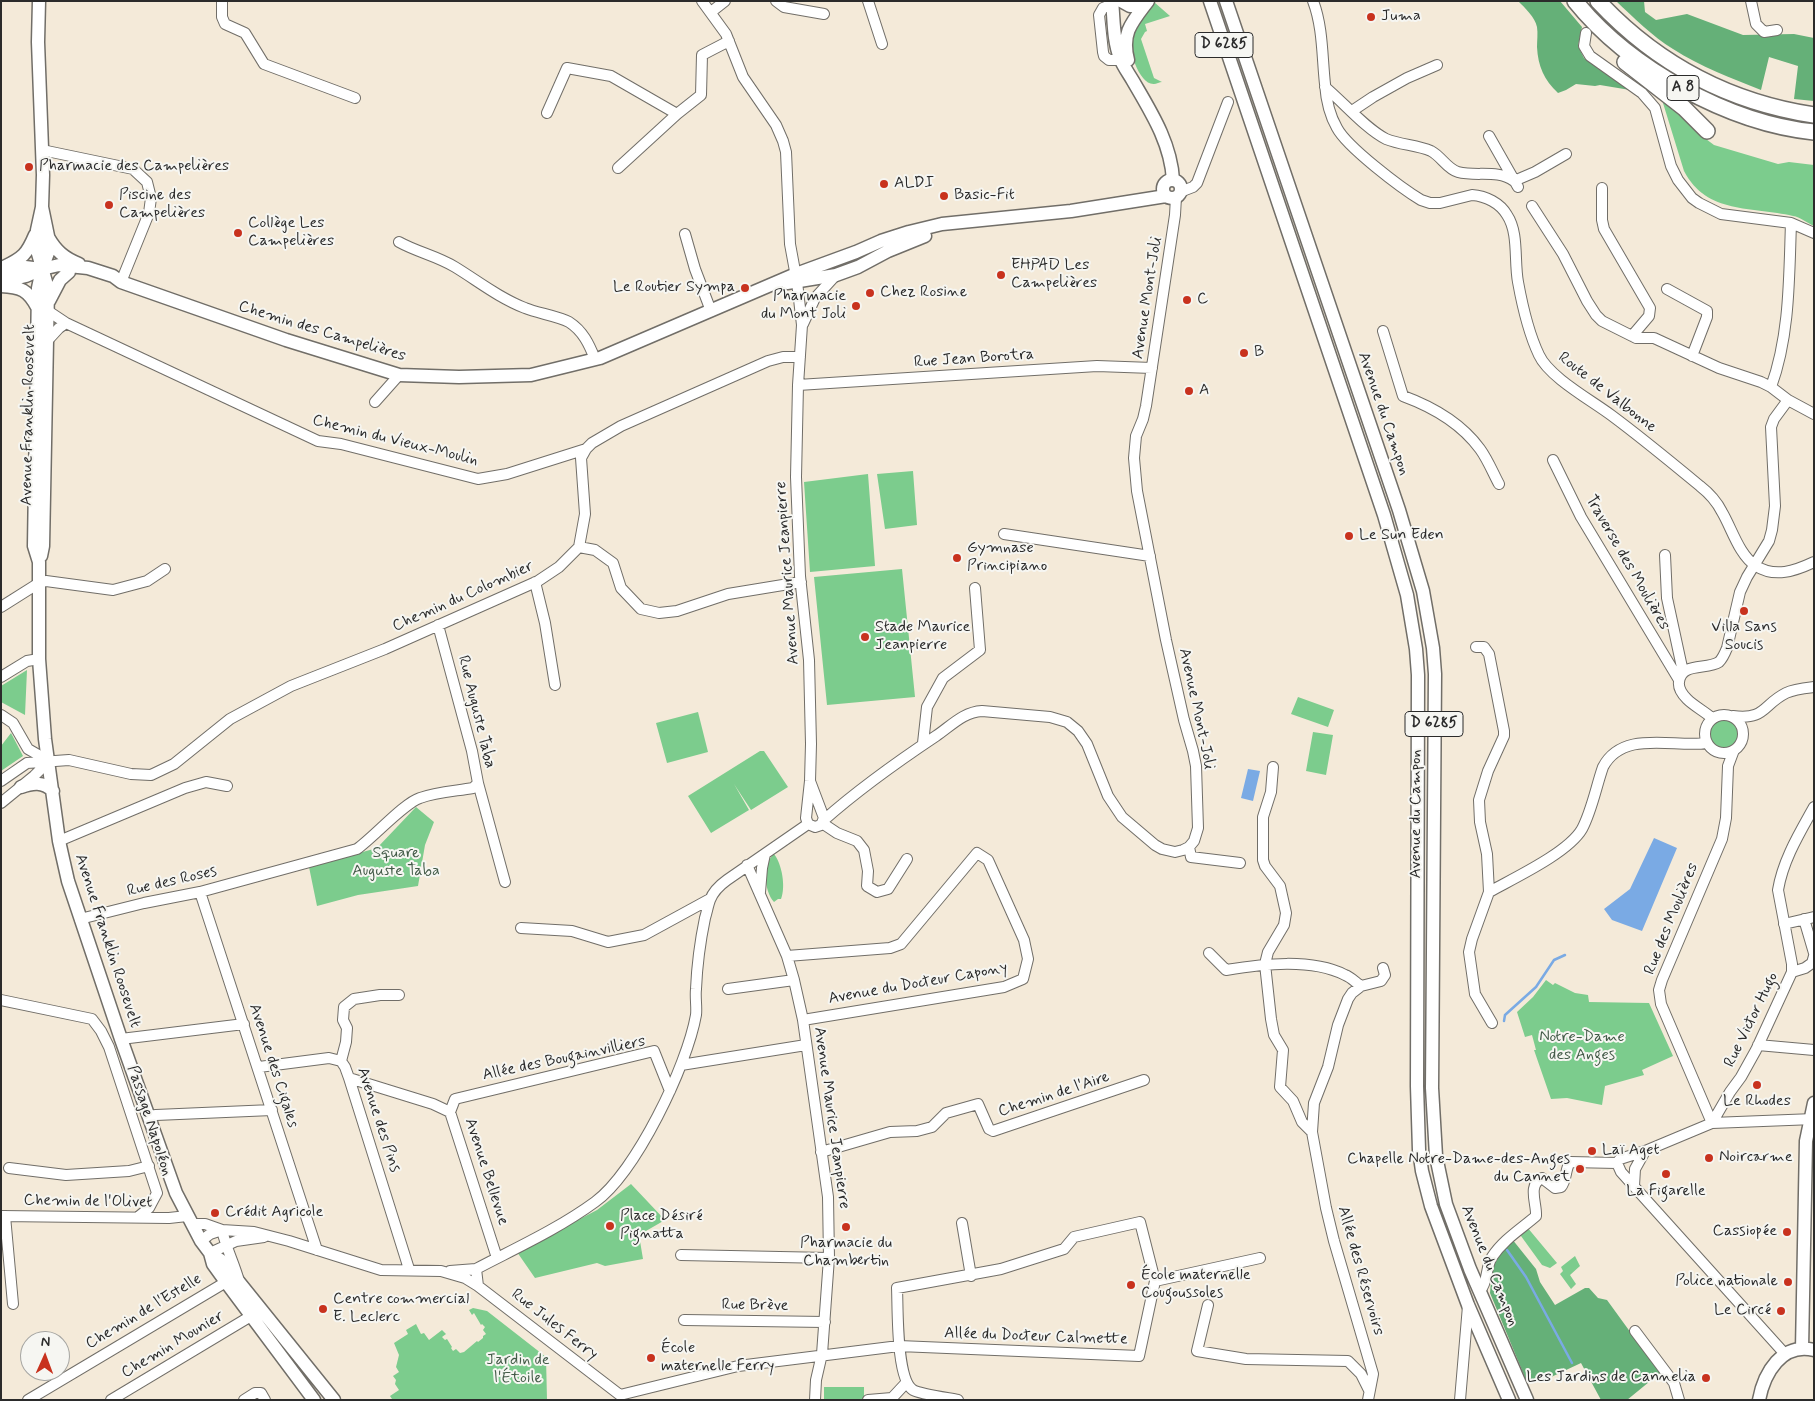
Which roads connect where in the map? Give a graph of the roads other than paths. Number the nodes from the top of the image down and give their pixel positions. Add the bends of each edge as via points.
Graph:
1 (39, 1) edge
2 (222, 1) edge
3 (702, 1) edge
4 (725, 1) edge
5 (776, 1) edge
6 (868, 1) edge
7 (1210, 1) edge
8 (1226, 1) edge
9 (1313, 1) edge
10 (1598, 1) edge
11 (1751, 1) edge
12 (1115, 2) edge
13 (1147, 3) edge
14 (1576, 3) edge
15 (711, 12) junction
16 (824, 14) dead end
17 (1777, 30) dead end
18 (1586, 33) dead end
19 (729, 41) junction
20 (882, 44) dead end
21 (1437, 65) dead end
22 (1132, 80) junction
23 (1325, 87) junction
24 (355, 98) dead end
25 (1228, 102) dead end
26 (1352, 111) junction
27 (547, 113) dead end
28 (677, 114) junction
29 (1814, 115) edge
30 (1708, 131) dead end
31 (1814, 132) edge
32 (1489, 136) dead end
33 (42, 150) junction
34 (1566, 154) dead end
35 (618, 168) dead end
36 (1516, 184) junction
37 (1602, 188) dead end
38 (1174, 195) junction
39 (1532, 206) dead end
40 (978, 221) junction
41 (1791, 223) junction
42 (43, 233) junction
43 (1814, 233) edge
44 (685, 234) dead end
45 (399, 242) dead end
46 (88, 268) junction
47 (42, 269) junction
48 (1, 270) edge
49 (69, 272) junction
50 (836, 275) junction
51 (797, 278) junction
52 (1, 282) edge
53 (120, 282) junction
54 (1, 286) edge
55 (1667, 289) dead end
56 (45, 307) junction
57 (710, 311) junction
58 (66, 323) junction
59 (802, 325) junction
60 (1383, 331) dead end
61 (1632, 336) junction
62 (42, 341) junction
63 (1692, 356) junction
64 (800, 357) junction
65 (595, 359) junction
66 (1152, 368) junction
67 (399, 375) junction
68 (798, 385) junction
69 (1771, 387) junction
70 (1788, 400) junction
71 (375, 402) dead end
72 (1814, 414) edge
73 (586, 449) junction
74 (1553, 460) dead end
75 (1499, 484) dead end
76 (1004, 534) dead end
77 (579, 547) junction
78 (1665, 555) dead end
79 (1150, 556) junction
80 (1814, 562) edge
81 (1754, 565) junction
82 (165, 569) dead end
83 (536, 582) junction
84 (801, 582) junction
85 (39, 583) junction
86 (976, 588) dead end
87 (1, 607) edge
88 (438, 626) junction
89 (1476, 647) dead end
90 (39, 659) junction
91 (1681, 676) junction
92 (1, 677) edge
93 (555, 684) dead end
94 (1814, 687) edge
95 (1, 715) edge
96 (1732, 716) junction
97 (1712, 718) junction
98 (923, 743) junction
99 (1707, 743) junction
100 (1734, 750) junction
101 (1716, 752) junction
102 (48, 761) junction
103 (1273, 766) dead end
104 (1726, 778) junction
105 (1, 781) edge
106 (810, 781) junction
107 (478, 783) junction
108 (227, 786) dead end
109 (21, 787) junction
110 (53, 790) junction
111 (3, 798) edge
112 (1814, 807) edge
113 (807, 813) junction
114 (822, 818) junction
115 (808, 824) junction
116 (59, 840) junction
117 (1189, 847) junction
118 (765, 854) junction
119 (907, 859) dead end
120 (1240, 863) dead end
121 (747, 865) junction
122 (271, 874) joint
123 (505, 882) dead end
124 (200, 892) junction
125 (1489, 892) junction
126 (760, 893) junction
127 (710, 899) junction
128 (1809, 918) edge
129 (80, 920) junction
130 (1784, 924) junction
131 (521, 928) dead end
132 (1814, 948) edge
133 (1209, 953) dead end
134 (1814, 954) edge
135 (787, 956) junction
136 (1265, 964) junction
137 (1383, 968) dead end
138 (1792, 972) junction
139 (794, 980) junction
140 (1361, 986) junction
141 (728, 989) dead end
142 (399, 995) dead end
143 (1, 1000) edge
144 (803, 1020) junction
145 (1492, 1023) dead end
146 (244, 1024) junction
147 (121, 1039) junction
148 (1758, 1045) junction
149 (806, 1046) junction
150 (1814, 1050) edge
151 (341, 1061) junction
152 (681, 1064) junction
153 (259, 1067) junction
154 (349, 1078) junction
155 (1144, 1080) dead end
156 (670, 1091) junction
157 (1701, 1098) junction
158 (1725, 1100) junction
159 (1814, 1104) edge
160 (272, 1110) junction
161 (450, 1112) junction
162 (148, 1116) junction
163 (1712, 1123) junction
164 (1812, 1123) edge
165 (1312, 1132) junction
166 (821, 1152) junction
167 (1645, 1152) junction
168 (1617, 1163) junction
169 (148, 1166) junction
170 (8, 1168) dead end
171 (1634, 1186) junction
172 (3, 1216) edge
173 (138, 1217) junction
174 (185, 1219) junction
175 (962, 1223) dead end
176 (222, 1230) junction
177 (268, 1236) junction
178 (202, 1241) junction
179 (242, 1241) junction
180 (226, 1246) junction
181 (317, 1250) junction
182 (210, 1253) junction
183 (681, 1255) dead end
184 (497, 1258) junction
185 (830, 1258) junction
186 (1260, 1258) dead end
187 (234, 1264) junction
188 (410, 1269) junction
189 (476, 1269) junction
190 (441, 1271) junction
191 (971, 1276) junction
192 (1155, 1281) junction
193 (226, 1282) junction
194 (240, 1283) junction
195 (478, 1286) junction
196 (1480, 1291) junction
197 (13, 1304) dead end
198 (1208, 1305) dead end
199 (1468, 1305) junction
200 (251, 1316) junction
201 (684, 1320) dead end
202 (825, 1322) junction
203 (1635, 1331) dead end
204 (1480, 1333) junction
205 (1466, 1342) junction
206 (899, 1346) junction
207 (1808, 1350) edge
208 (822, 1354) junction
209 (1785, 1354) junction
210 (906, 1383) junction
211 (325, 1388) junction
212 (1369, 1395) edge
213 (311, 1399) edge
214 (28, 1400) edge
215 (112, 1400) edge
216 (244, 1400) edge
217 (265, 1400) edge
218 (334, 1400) edge
219 (815, 1400) edge
220 (868, 1400) edge
221 (958, 1400) edge
222 (1460, 1400) edge
223 (1509, 1400) edge
224 (1527, 1400) edge
225 (1679, 1400) edge
226 (1759, 1400) edge

1 - 33 main road, Avenue Franklin Roosevelt
2 - 24 street via 225,24 245,33 264,64
3 - 15 street, Avenue Maurice Jeanpierre
4 - 15 street
5 - 16 street via 784,7
6 - 20 street
7 - 199 main road, Avenue du Campon / D 6285 via 1375,489 1407,595 1418,675 1417,1086 1420,1150 1431,1206
8 - 196 main road, Avenue du Campon / D 6285 via 1399,510 1425,599 1435,674 1432,1079 1435,1139 1446,1204
9 - 23 street, Route de Valbonne
10 - 29 highway, A 8 via 1635,37 1673,65 1752,100
11 - 17 street via 1756,24 1764,32
12 - 13 main road via 1130,6
12 - 22 main road via 1115,39 1120,60
13 - 22 main road via 1125,36
14 - 30 highway via 1611,49
14 - 31 highway, A 8 via 1628,52 1680,87 1746,117
15 - 19 street, Avenue Maurice Jeanpierre
18 - 41 street via 1584,46 1590,56 1642,93 1655,108 1672,166 1692,198 1721,214
19 - 28 street via 702,55 701,96
19 - 51 street, Avenue Maurice Jeanpierre via 743,77 771,116 784,141 790,244
21 - 26 street via 1407,78
22 - 38 main road via 1170,153 1173,180 1180,184
23 - 26 street
23 - 81 street, Route de Valbonne via 1342,136 1416,197 1434,203 1472,195 1501,207 1511,222 1518,282 1535,345 1543,362 1706,491 1722,510 1743,552
25 - 38 street via 1197,183
26 - 36 street via 1378,135 1402,145 1430,150 1454,170 1506,176
27 - 28 street via 567,68 611,76
28 - 35 street
32 - 36 street
33 - 42 main road, Avenue Franklin Roosevelt
33 - 53 street via 133,169 147,182 151,198 149,213
34 - 36 street
37 - 61 street via 1604,228 1650,308 1649,316
38 - 40 main road, Chemin des Campelières
38 - 66 street, Avenue Mont-Joli via 1175,215
39 - 61 street via 1596,314 1602,321
40 - 50 main road, Chemin des Campelières via 911,240
40 - 51 main road, Chemin des Campelières via 942,224 909,232
41 - 43 street
41 - 69 street via 1787,307 1781,350
42 - 46 main road via 60,254
42 - 47 main road, Avenue Franklin Roosevelt via 38,254
42 - 48 main road via 26,254
44 - 57 street
45 - 65 street via 456,267 520,306 568,321 582,333
46 - 47 main road, Chemin des Campelières via 59,265
46 - 53 main road, Chemin des Campelières via 113,276
47 - 48 main road
47 - 49 main road, Chemin des Campelières
47 - 52 main road
47 - 56 main road, Avenue Franklin Roosevelt via 38,288
49 - 53 main road, Chemin des Campelières via 111,283
49 - 56 main road via 60,280
50 - 51 main road, Chemin des Campelières
50 - 59 street via 815,298
51 - 57 main road, Chemin des Campelières via 773,284
51 - 59 street, Avenue Maurice Jeanpierre
53 - 67 main road, Chemin des Campelières via 286,340
54 - 56 main road via 23,289
55 - 63 street via 1707,311
56 - 58 street, Chemin du Vieux-Moulin
56 - 62 main road, Avenue Franklin Roosevelt
57 - 65 main road, Chemin des Campelières
58 - 62 street
58 - 73 street, Chemin du Vieux-Moulin via 318,441 478,479 507,474
59 - 64 street, Avenue Maurice Jeanpierre
60 - 75 street via 1403,396 1423,403 1458,427 1480,450
61 - 63 street via 1654,338
62 - 85 main road, Avenue Franklin Roosevelt via 43,546 38,562
63 - 69 street
64 - 68 street, Avenue Maurice Jeanpierre
64 - 73 street via 768,360 622,426
65 - 67 main road, Chemin des Campelières via 531,375 459,378
66 - 68 street, Rue Jean Borotra via 1097,366
66 - 79 street, Avenue Mont-Joli via 1145,414 1137,431 1134,449
67 - 71 street
68 - 84 street, Avenue Maurice Jeanpierre via 796,477
69 - 70 street
70 - 72 street
70 - 81 street via 1770,427 1774,517 1771,536
73 - 77 street via 581,458 585,514
74 - 91 street, Traverse des Moulières via 1581,517
76 - 79 street
77 - 83 street, Chemin du Colombier via 559,567
77 - 84 street via 595,550 613,563 621,588 641,609 659,613 677,611 728,594
78 - 91 street via 1666,598
79 - 117 street, Avenue Mont-Joli via 1196,766 1198,828
80 - 81 street via 1794,571 1777,573
81 - 91 street via 1740,592 1724,656 1719,662 1688,669
82 - 85 street via 146,581 113,590 46,581
83 - 88 street, Chemin du Colombier
83 - 93 street
84 - 106 street, Avenue Maurice Jeanpierre via 808,641
85 - 87 street
85 - 90 main road, Avenue Franklin Roosevelt
86 - 98 street via 980,650 943,678 927,707
88 - 102 street, Chemin du Colombier via 259,702 230,719 174,764 151,775 131,774 69,760
88 - 107 street, Rue Auguste Taba
89 - 125 street via 1484,647 1489,654 1504,730 1479,800
90 - 92 street via 27,661
90 - 102 main road, Avenue Franklin Roosevelt
91 - 97 street via 1682,694
94 - 96 street via 1788,692 1754,716
95 - 102 street via 13,724 28,749
96 - 97 street via 1722,714
96 - 100 street via 1741,724 1743,736
97 - 99 street via 1704,732
98 - 114 street
98 - 117 street via 976,711 1060,719 1078,731 1087,744 1108,796 1122,816 1162,850 1175,852
99 - 101 street
99 - 125 street via 1637,744 1612,755 1607,760 1585,823 1576,838
100 - 101 street
100 - 104 street, Rue des Moulières
101 - 104 street, Rue des Moulières
102 - 105 street, Chemin du Colombier via 26,763
102 - 109 street
102 - 110 main road, Avenue Franklin Roosevelt
103 - 136 street via 1271,792 1263,817 1263,860 1280,886 1286,919
104 - 157 street, Rue des Moulières via 1726,818 1722,839 1659,990 1661,1004
106 - 113 street, Avenue Maurice Jeanpierre
106 - 114 street, Avenue Maurice Jeanpierre
107 - 122 street, Rue Auguste Taba via 473,788 419,798 357,849
107 - 123 street
108 - 116 street via 206,782 185,788
109 - 110 main road via 42,784
109 - 111 street
110 - 116 main road, Avenue Franklin Roosevelt
112 - 130 street, Rue Victor Hugo via 1792,846 1780,880 1779,897
113 - 114 street via 815,809
113 - 115 street
114 - 115 street via 815,827
114 - 119 street via 837,833 857,841 864,850 867,886 877,892 888,889
115 - 118 street
116 - 129 main road, Avenue Franklin Roosevelt
117 - 120 street via 1191,857
118 - 121 street
118 - 126 street, Avenue Maurice Jeanpierre
121 - 126 street, Avenue Maurice Jeanpierre
121 - 127 street via 718,888
122 - 124 street, Rue des Roses
124 - 129 street, Rue des Roses
124 - 146 street, Avenue des Cigales
125 - 145 street via 1470,952 1475,994
126 - 135 street, Avenue Maurice Jeanpierre
127 - 131 street via 644,935 608,942 572,932
127 - 152 street via 699,944 696,1014
128 - 130 street
128 - 132 street
129 - 147 main road, Avenue Franklin Roosevelt
130 - 138 street, Rue Victor Hugo
132 - 134 street
133 - 136 street via 1226,970
134 - 138 street via 1812,964
135 - 139 street, Avenue Maurice Jeanpierre
135 - 144 street, Avenue du Docteur Capony via 890,948 901,944 977,853 988,860 1024,940 1028,959 1023,979 1004,987
136 - 140 street via 1317,966 1346,975
136 - 165 street via 1270,1019 1283,1050 1280,1087
137 - 140 street via 1385,975 1382,981
138 - 148 street, Rue Victor Hugo
139 - 141 street
139 - 144 street, Avenue Maurice Jeanpierre
140 - 165 street, Allée des Réservoirs via 1352,993 1343,1010 1314,1104
142 - 151 street via 380,994 354,999 344,1007 343,1020 347,1028
143 - 169 street, Passage Napoléon via 92,1019 109,1047
144 - 149 street, Avenue Maurice Jeanpierre
146 - 147 street
146 - 153 street, Avenue des Cigales
147 - 162 main road, Avenue Franklin Roosevelt
148 - 150 street
148 - 158 street, Rue Victor Hugo
149 - 152 street
149 - 166 street, Avenue Maurice Jeanpierre
151 - 153 street, Avenue des Pins via 329,1058
151 - 154 street, Avenue des Pins
152 - 156 street
153 - 160 street, Avenue des Cigales
154 - 161 street, Avenue Bellevue
154 - 188 street, Avenue des Pins
155 - 166 street, Chemin de l'Aire via 994,1131 989,1130 978,1104 946,1113 932,1127 917,1132 890,1132
156 - 161 street, Allée des Bougainvilliers via 654,1051 455,1099
156 - 184 street via 620,1178 596,1202 540,1237
157 - 158 street via 1710,1102
157 - 163 street, Rue des Moulières
158 - 163 street, Rue Victor Hugo
159 - 164 main road
160 - 162 street
160 - 181 street, Avenue des Cigales
161 - 184 street, Avenue Bellevue
162 - 174 main road, Avenue Franklin Roosevelt
163 - 164 street
163 - 167 street
164 - 207 main road via 1806,1141
165 - 212 street, Allée des Réservoirs via 1334,1242 1373,1374
166 - 185 street, Avenue Maurice Jeanpierre via 828,1197
167 - 168 street via 1620,1159
167 - 171 street via 1635,1169
168 - 171 street
168 - 196 street via 1570,1162 1563,1186 1558,1188 1540,1179 1533,1196 1536,1216 1514,1233 1491,1258 1485,1284
169 - 170 street via 129,1171 66,1174
169 - 173 street, Passage Napoléon via 156,1193 149,1208
171 - 209 street
172 - 173 street, Chemin de l'Olivet
172 - 197 street
173 - 174 street, Chemin de l'Olivet
174 - 176 street, Rue Jules Ferry
174 - 178 main road, Avenue Franklin Roosevelt
175 - 191 street
176 - 177 street, Rue Jules Ferry
176 - 178 street
176 - 180 street, Avenue Franklin Roosevelt
177 - 179 street, Rue Jules Ferry
177 - 181 street, Rue Jules Ferry
178 - 182 main road, Avenue Franklin Roosevelt
179 - 180 street, Rue Jules Ferry
179 - 187 street
180 - 182 street, Rue Jules Ferry
180 - 187 street, Avenue Franklin Roosevelt
181 - 188 street, Rue Jules Ferry via 381,1270
182 - 193 main road, Avenue Franklin Roosevelt via 213,1264
182 - 194 main road, Avenue Franklin Roosevelt via 222,1261
183 - 185 street
184 - 189 street
185 - 202 street, Avenue Maurice Jeanpierre
186 - 192 street
187 - 194 street, Avenue Franklin Roosevelt
188 - 190 street, Rue Jules Ferry
189 - 190 street
189 - 195 street
190 - 195 street, Rue Jules Ferry via 465,1278
191 - 192 street via 1064,1248 1074,1237 1140,1222
191 - 206 street via 898,1288
192 - 206 street, Allée du Docteur Calmette via 1139,1356
193 - 200 main road, Avenue Franklin Roosevelt
193 - 214 street, Chemin de l'Estelle
194 - 211 main road, Avenue Franklin Roosevelt
195 - 208 street, Rue Jules Ferry via 620,1395 738,1366
196 - 224 main road, Avenue du Campon / D 6285
198 - 212 street via 1198,1351 1246,1359 1348,1361 1361,1374
199 - 204 main road, Avenue du Campon / D 6285
199 - 205 street
200 - 213 main road, Avenue Franklin Roosevelt
200 - 215 street, Chemin Mounier
201 - 202 street, Rue Brève
202 - 208 street, Avenue Maurice Jeanpierre
203 - 225 street via 1674,1383
204 - 205 street via 1471,1332
204 - 223 main road, Avenue du Campon / D 6285
205 - 222 street
206 - 208 street
206 - 210 street
207 - 209 main road
208 - 219 street, Avenue Maurice Jeanpierre
209 - 226 main road via 1769,1372
210 - 220 street via 892,1398
210 - 221 street via 913,1390
211 - 213 street
211 - 218 main road, Avenue Franklin Roosevelt
216 - 217 street via 261,1393

